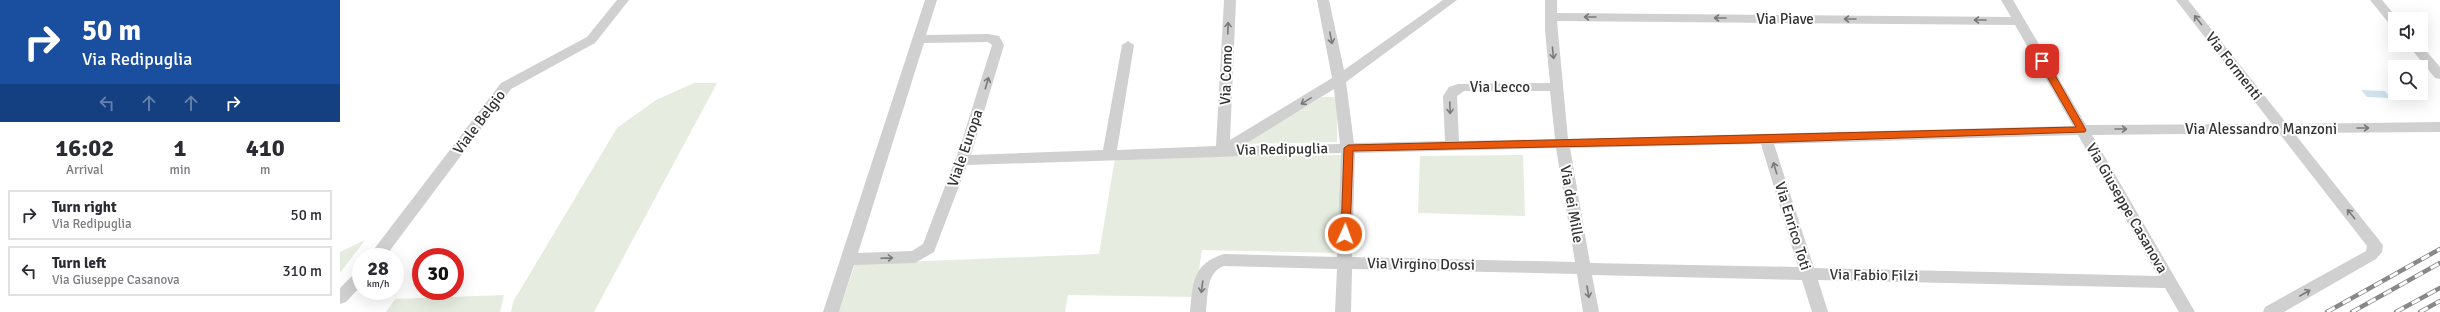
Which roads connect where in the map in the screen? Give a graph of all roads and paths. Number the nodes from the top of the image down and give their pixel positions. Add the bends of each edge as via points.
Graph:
1 (622, 0) edge
2 (931, 0) edge
3 (1230, 0) edge
4 (1323, 0) edge
5 (1451, 0) edge
6 (1551, 0) edge
7 (2007, 0) edge
8 (2182, 0) edge
9 (2376, 0) edge
10 (2388, 15) edge
11 (1551, 17) junction
12 (2019, 21) junction
13 (919, 39) junction
14 (1128, 45) dead end
15 (2420, 52) edge
16 (2440, 75) edge
17 (1339, 80) junction
18 (1556, 87) junction
19 (2440, 128) edge
20 (2282, 129) junction
21 (2082, 130) junction
22 (1766, 139) junction
23 (1562, 144) junction
24 (1452, 146) junction
25 (1348, 148) junction
26 (1223, 151) junction
27 (1109, 154) junction
28 (962, 160) junction
29 (383, 248) edge
30 (848, 258) junction
31 (1344, 262) junction
32 (1583, 267) junction
33 (1808, 273) junction
34 (2165, 282) dead end
35 (352, 286) edge
36 (343, 296) edge
37 (831, 312) edge
38 (1198, 312) edge
39 (1343, 312) edge
40 (1591, 312) edge
41 (1820, 312) edge
42 (2187, 312) edge
43 (2271, 312) edge

1 - 29 street, Viale Belgio via 591,40 506,86
2 - 13 street
26 -> 3 street, Via Como
4 -> 17 street
5 - 17 street
6 - 11 street, Via dei Mille
7 - 12 street, Via Giuseppe Casanova
20 -> 8 street, Via Formenti
9 - 10 street
12 -> 11 street, Via Piave
11 -> 18 street, Via dei Mille
12 - 21 street, Via Giuseppe Casanova
28 -> 13 street, Viale Europa via 998,43 995,39 988,38
13 - 30 street
14 - 27 street
15 - 16 street
17 - 25 street
17 -> 26 street
18 - 23 street, Via dei Mille
18 -> 24 street, Via Lecco via 1454,90 1450,96
20 -> 19 street, Via Alessandro Manzoni
21 -> 20 street, Via Alessandro Manzoni
43 -> 20 street, Via Formenti via 2372,255 2375,245
21 - 22 street, Via Redipuglia
21 - 42 street, Via Giuseppe Casanova
22 - 23 street, Via Redipuglia
33 -> 22 street, Via Enrico Toti
23 - 24 street, Via Redipuglia
23 - 32 street, Via dei Mille
24 - 25 street, Via Redipuglia
25 - 26 street, Via Redipuglia
25 - 31 street
26 - 27 street, Via Redipuglia
27 - 28 street, Via Redipuglia
30 -> 28 street, Viale Europa via 915,257 926,250
30 - 37 street
31 - 32 street, Via Virgino Dossi
31 -> 38 street, Via Virgino Dossi via 1228,260 1211,264 1204,273
31 - 39 street
32 - 33 street, Via Fabio Filzi
32 -> 40 street, Via dei Mille
33 - 34 street, Via Fabio Filzi
33 - 41 street, Via Enrico Toti
35 - 36 street

